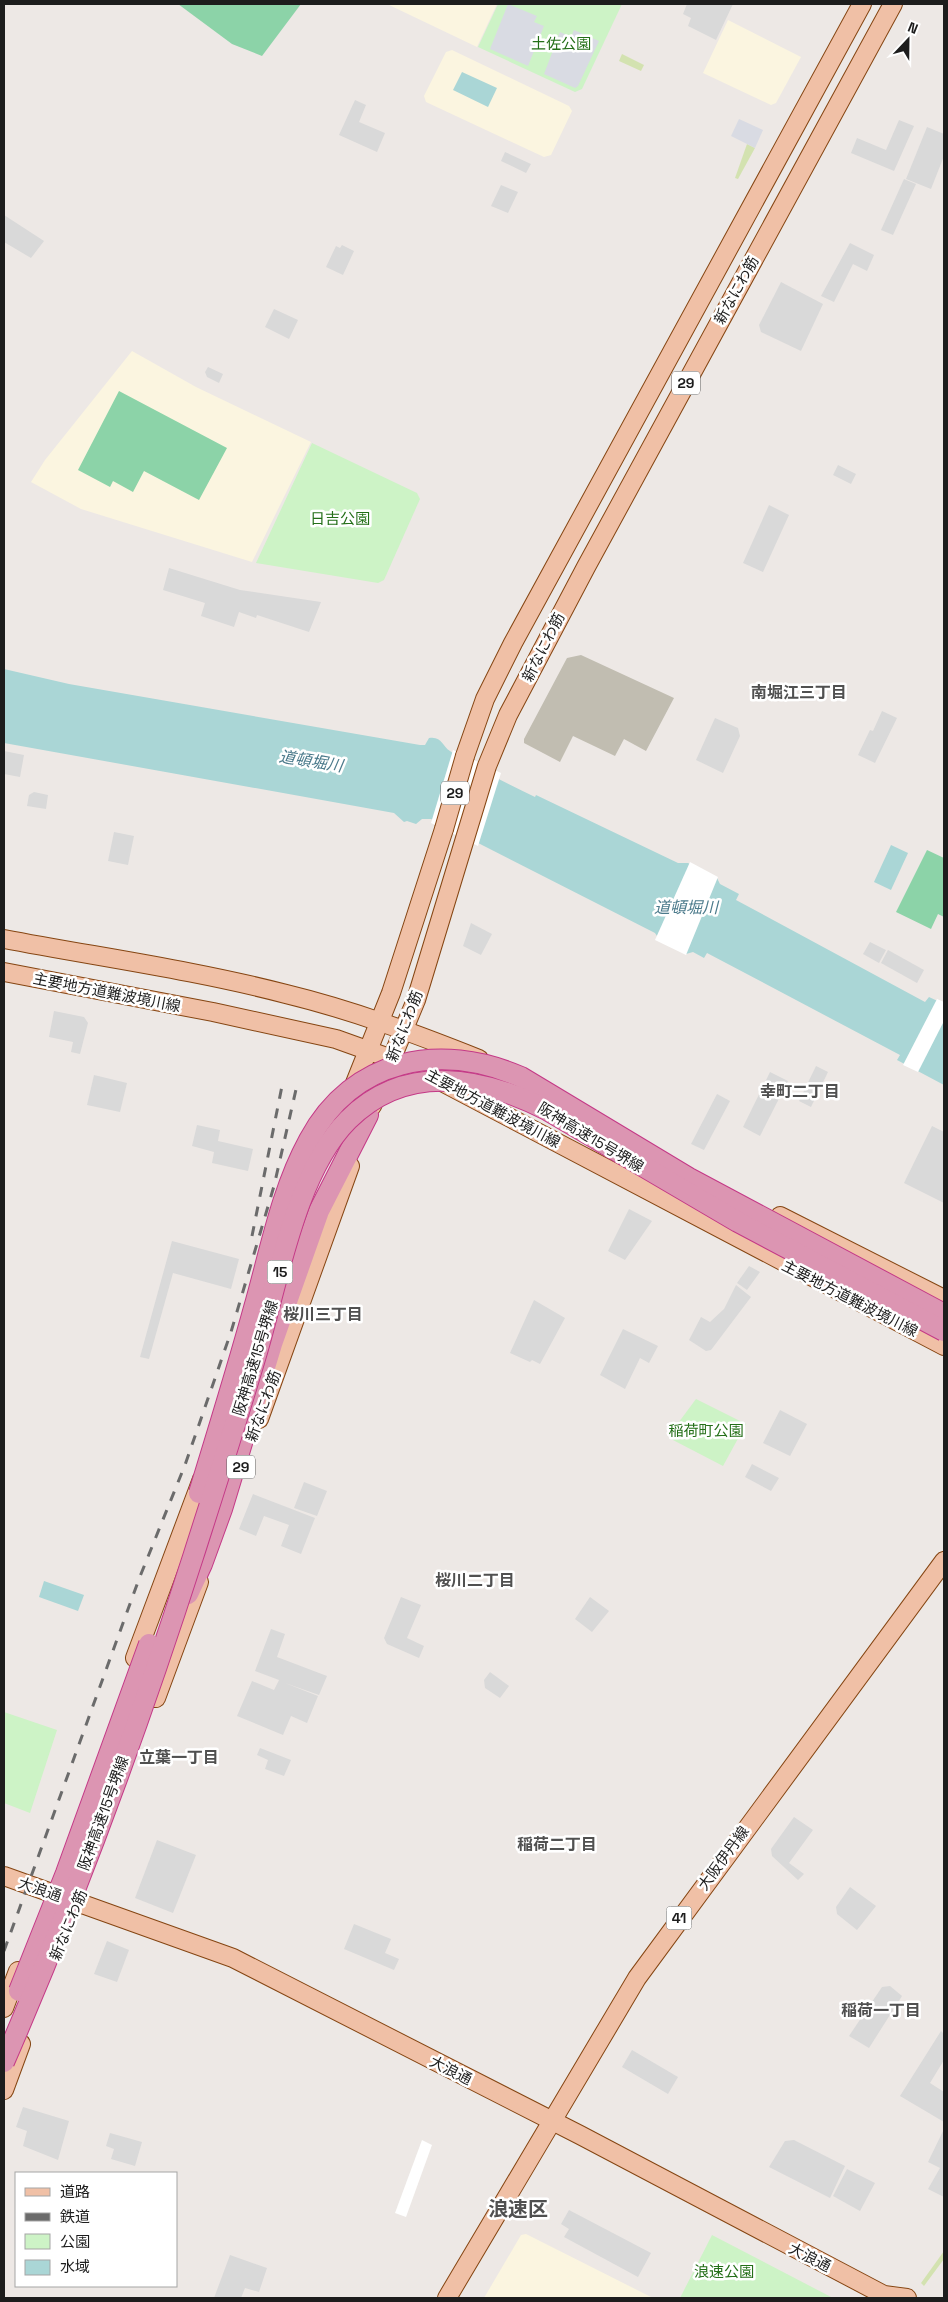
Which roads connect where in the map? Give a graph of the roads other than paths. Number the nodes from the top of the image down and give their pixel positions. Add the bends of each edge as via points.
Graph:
1 (862, 4) edge
2 (893, 4) edge
3 (4, 939) edge
4 (4, 972) edge
5 (380, 1022) junction
6 (404, 1030) junction
7 (368, 1050) junction
8 (392, 1059) junction
9 (368, 1115) junction
10 (944, 1299) edge
11 (944, 1314) edge
12 (944, 1331) edge
13 (944, 1346) edge
14 (944, 1561) edge
15 (137, 1723) junction
16 (4, 1876) edge
17 (48, 1893) junction
18 (78, 1902) junction
19 (4, 2008) edge
20 (4, 2027) edge
21 (4, 2062) edge
22 (4, 2090) edge
23 (552, 2121) junction
24 (885, 2296) edge
25 (447, 2298) edge
26 (907, 2298) edge

1 - 5 main road, 新なにわ筋 / 29, bridge via 485,699
2 - 6 main road, 新なにわ筋 / 29 via 508,715 487,766
3 - 5 main road via 285,993
4 - 7 main road, 主要地方道難波境川線 via 232,1016 336,1039
5 - 6 main road
5 - 7 main road, 新なにわ筋 / 29
6 - 8 main road, 新なにわ筋 / 29
6 - 10 main road via 486,1062 593,1122
7 - 8 main road, 主要地方道難波境川線
7 - 17 main road, 新なにわ筋 / 29 via 165,1576
8 - 9 main road, 新なにわ筋 / 29
8 - 13 main road, 主要地方道難波境川線 via 417,1068
9 - 15 highway, bridge via 319,1211 272,1344 202,1564
9 - 18 main road, 新なにわ筋 / 29 via 194,1597
11 - 20 highway, 阪神高速15号堺線 / 15, bridge via 697,1182 538,1086 502,1069 450,1058 416,1060 384,1071 349,1092 320,1122 293,1175 179,1555 70,1864
12 - 15 highway, 阪神高速15号堺線 / 15, bridge via 738,1222 548,1110 522,1098 479,1084 448,1080 419,1082 388,1092 360,1110 337,1133 317,1165 303,1198 221,1470
14 - 23 main road, 大阪伊丹線 / 41 via 636,1978
15 - 21 highway, 阪神高速15号堺線 / 15, bridge via 80,1877
16 - 17 main road, 大浪通
17 - 18 main road, 大浪通
17 - 19 main road, 新なにわ筋 / 29
18 - 22 main road, 新なにわ筋 / 29
18 - 23 main road, 大浪通 via 233,1958
23 - 24 main road, 大浪通
23 - 25 main road, 大阪伊丹線 / 41
24 - 26 main road, 大浪通

